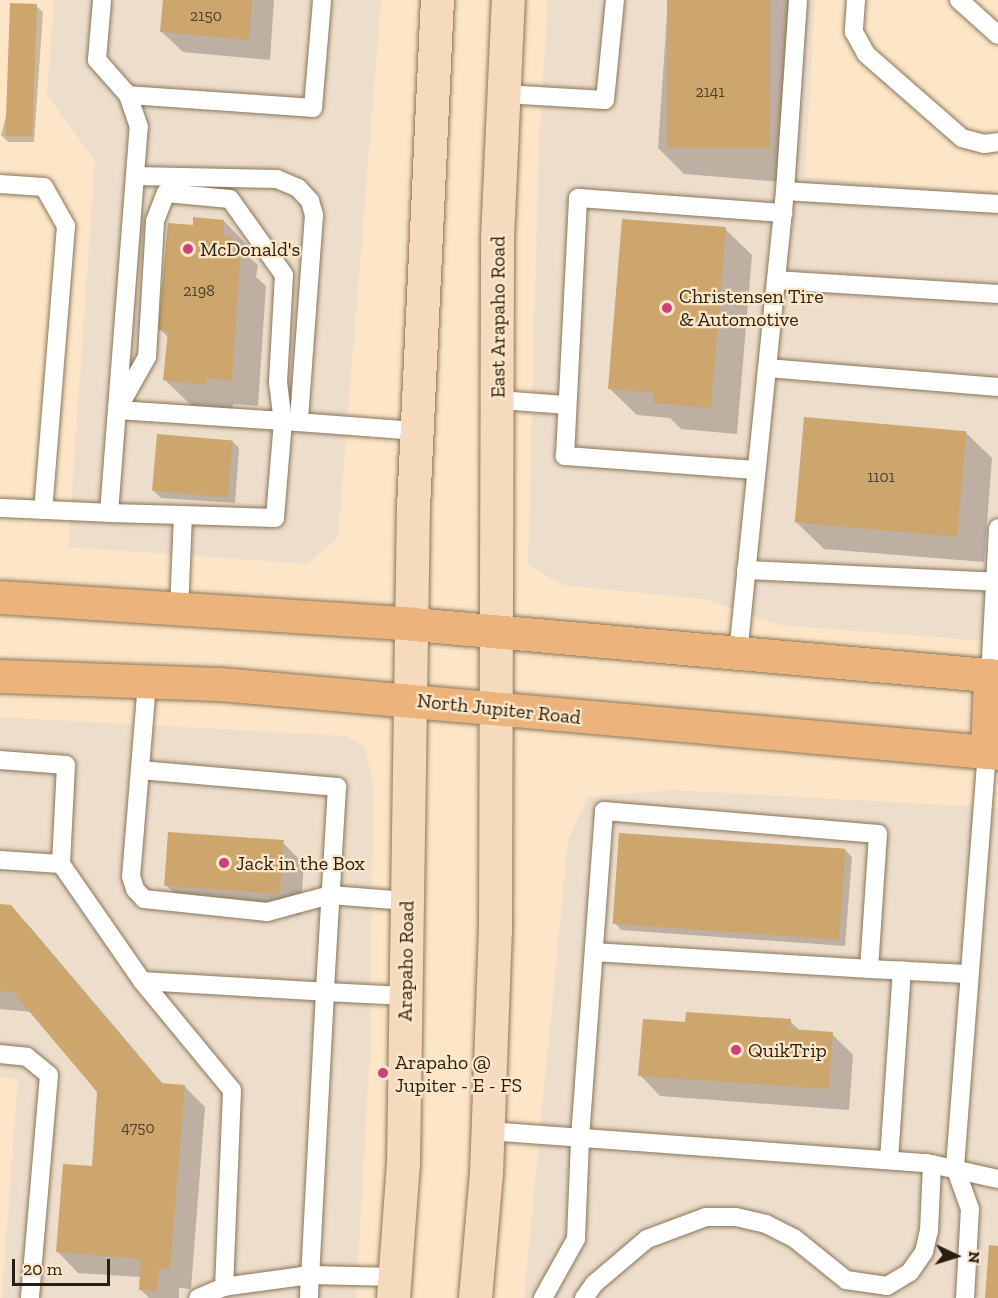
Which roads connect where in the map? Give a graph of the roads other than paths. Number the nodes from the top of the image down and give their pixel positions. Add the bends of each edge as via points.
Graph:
1 (102, 0) edge
2 (322, 0) edge
3 (437, 0) edge
4 (508, 0) edge
5 (615, 0) edge
6 (798, 0) edge
7 (856, 0) edge
8 (959, 0) edge
9 (998, 35) edge
10 (504, 94) junction
11 (128, 95) junction
12 (998, 142) edge
13 (135, 176) junction
14 (0, 184) edge
15 (785, 191) junction
16 (998, 204) edge
17 (783, 213) junction
18 (776, 280) junction
19 (998, 294) edge
20 (767, 368) junction
21 (998, 387) edge
22 (498, 400) junction
23 (566, 405) junction
24 (117, 410) junction
25 (291, 421) junction
26 (416, 431) junction
27 (756, 470) junction
28 (0, 508) edge
29 (43, 510) junction
30 (109, 513) junction
31 (183, 515) junction
32 (998, 528) edge
33 (746, 570) junction
34 (995, 582) edge
35 (0, 597) edge
36 (179, 609) junction
37 (413, 624) junction
38 (498, 634) junction
39 (738, 654) junction
40 (0, 676) edge
41 (994, 676) edge
42 (147, 682) junction
43 (410, 699) junction
44 (497, 711) junction
45 (992, 753) edge
46 (0, 760) edge
47 (140, 770) junction
48 (0, 860) edge
49 (61, 864) junction
50 (330, 895) junction
51 (407, 901) junction
52 (594, 952) junction
53 (869, 969) junction
54 (902, 970) junction
55 (968, 974) junction
56 (142, 981) junction
57 (325, 992) junction
58 (406, 996) junction
59 (0, 1054) edge
60 (488, 1131) junction
61 (580, 1138) junction
62 (890, 1160) junction
63 (932, 1164) junction
64 (955, 1167) junction
65 (998, 1179) edge
66 (310, 1275) junction
67 (224, 1287) junction
68 (394, 1288) edge
69 (30, 1298) edge
70 (198, 1298) edge
71 (309, 1298) edge
72 (475, 1298) edge
73 (543, 1298) edge
74 (584, 1298) edge
75 (965, 1298) edge

1 - 11 lane via 97,60
2 - 11 lane via 314,108
3 - 26 main road
4 - 10 main road, East Arapaho Road
5 - 10 lane via 605,100
6 - 15 lane
7 - 12 lane via 854,32 866,54 962,138 984,144
8 - 9 lane
10 - 22 main road, East Arapaho Road via 497,238
11 - 13 lane via 139,127
13 - 24 lane
13 - 25 lane via 277,179 298,188 310,201 314,215
14 - 29 lane via 44,187 66,226
15 - 16 lane
15 - 17 lane
17 - 18 lane
17 - 23 lane via 578,198
18 - 19 lane
18 - 20 lane
20 - 21 lane
20 - 27 lane
22 - 23 lane
22 - 38 main road, East Arapaho Road
23 - 27 lane via 565,456
24 - 25 lane
24 - 25 lane via 147,357 155,221 166,193 230,198 284,275 278,382
24 - 30 lane
25 - 26 lane
25 - 31 lane via 275,518
26 - 37 main road
27 - 33 lane
28 - 29 lane
29 - 30 lane
30 - 31 lane
31 - 36 lane
32 - 34 lane
33 - 34 lane
33 - 39 lane
34 - 41 lane
35 - 36 main road
36 - 37 main road
37 - 38 main road
37 - 43 main road, Arapaho Road
38 - 39 main road
38 - 44 main road
39 - 41 main road
40 - 42 main road, North Jupiter Road
41 - 45 main road
42 - 43 main road, North Jupiter Road
42 - 47 lane
43 - 44 main road, North Jupiter Road
43 - 51 main road, Arapaho Road
44 - 45 main road, North Jupiter Road
44 - 60 main road
45 - 55 lane
46 - 49 lane via 66,765
47 - 50 lane via 337,787
47 - 50 lane via 131,876 144,899 267,912
48 - 49 lane
49 - 56 lane
50 - 51 lane
50 - 57 lane
51 - 58 main road, Arapaho Road
52 - 53 lane
52 - 53 lane via 604,811 878,834
52 - 61 lane
53 - 54 lane
54 - 55 lane
54 - 62 lane
55 - 64 lane
56 - 57 lane
56 - 67 lane via 232,1090
57 - 58 lane
57 - 66 lane
58 - 68 main road, Arapaho Road via 403,1163
59 - 69 lane via 27,1057 49,1075
60 - 61 lane
60 - 72 main road
61 - 62 lane
61 - 73 lane via 576,1239
62 - 63 lane
63 - 64 lane
63 - 74 lane via 929,1231 924,1252 910,1272 887,1286 846,1280 794,1238 766,1224 736,1217 706,1217 647,1239
64 - 65 lane
64 - 75 lane via 970,1209
66 - 67 lane
66 - 68 lane
66 - 71 lane
67 - 70 lane

